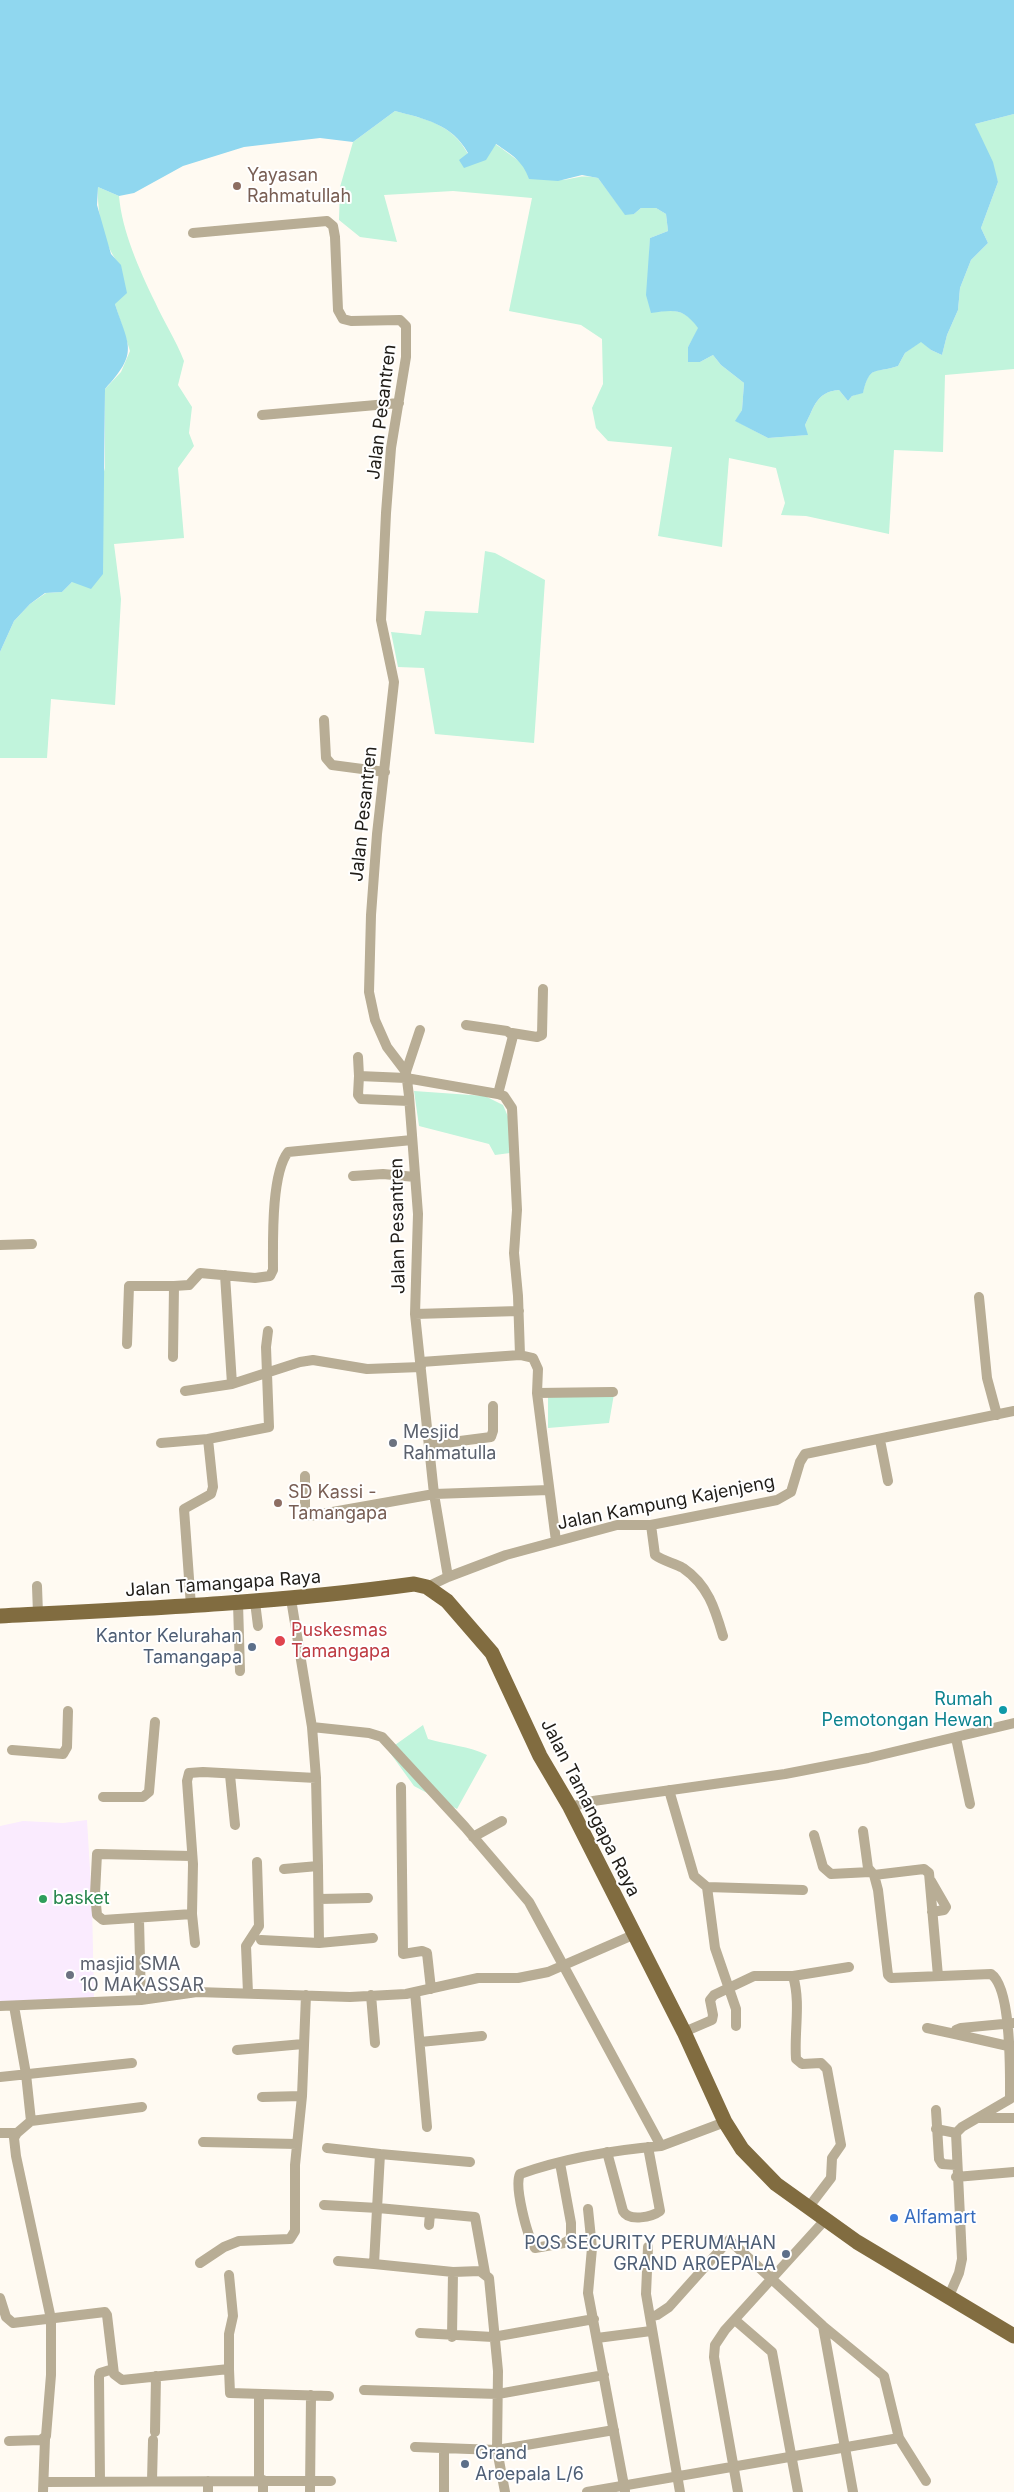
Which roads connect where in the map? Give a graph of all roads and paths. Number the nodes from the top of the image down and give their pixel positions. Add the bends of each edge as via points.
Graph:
1 (192, 233) dead end
2 (399, 403) junction
3 (262, 415) dead end
4 (324, 720) dead end
5 (385, 772) junction
6 (543, 989) dead end
7 (466, 1025) dead end
8 (420, 1030) dead end
9 (512, 1033) junction
10 (358, 1057) dead end
11 (406, 1075) junction
12 (358, 1076) junction
13 (498, 1094) junction
14 (409, 1101) junction
15 (412, 1140) junction
16 (353, 1176) dead end
17 (416, 1177) junction
18 (32, 1244) dead end
19 (0, 1246) edge
20 (225, 1275) junction
21 (174, 1286) junction
22 (979, 1297) dead end
23 (519, 1310) junction
24 (415, 1314) junction
25 (268, 1331) dead end
26 (127, 1344) dead end
27 (520, 1355) junction
28 (173, 1357) dead end
29 (421, 1364) junction
30 (267, 1374) junction
31 (232, 1384) junction
32 (185, 1391) dead end
33 (613, 1392) dead end
34 (537, 1393) junction
35 (493, 1406) dead end
36 (1014, 1411) edge
37 (997, 1415) junction
38 (208, 1439) junction
39 (880, 1440) junction
40 (161, 1443) dead end
41 (429, 1444) junction
42 (304, 1476) dead end
43 (888, 1481) dead end
44 (549, 1490) junction
45 (434, 1494) junction
46 (651, 1525) junction
47 (556, 1540) junction
48 (448, 1577) junction
49 (37, 1586) dead end
50 (427, 1587) junction
51 (291, 1599) junction
52 (255, 1602) junction
53 (238, 1603) junction
54 (191, 1606) junction
55 (38, 1614) junction
56 (0, 1616) edge
57 (258, 1626) dead end
58 (723, 1636) dead end
59 (240, 1672) dead end
60 (68, 1711) dead end
61 (155, 1722) dead end
62 (1014, 1723) edge
63 (312, 1727) junction
64 (956, 1738) junction
65 (12, 1750) dead end
66 (230, 1775) junction
67 (316, 1778) junction
68 (401, 1787) dead end
69 (669, 1790) junction
70 (103, 1797) dead end
71 (970, 1804) dead end
72 (570, 1807) junction
73 (502, 1821) dead end
74 (235, 1825) dead end
75 (863, 1832) dead end
76 (814, 1834) dead end
77 (473, 1837) junction
78 (192, 1856) junction
79 (258, 1862) dead end
80 (318, 1866) junction
81 (284, 1869) dead end
82 (872, 1874) junction
83 (707, 1887) junction
84 (803, 1890) dead end
85 (368, 1898) dead end
86 (319, 1899) junction
87 (192, 1914) junction
88 (140, 1919) junction
89 (633, 1935) junction
90 (374, 1938) dead end
91 (261, 1940) dead end
92 (195, 1943) dead end
93 (319, 1943) junction
94 (565, 1967) junction
95 (849, 1967) dead end
96 (792, 1976) junction
97 (938, 1976) junction
98 (431, 1989) junction
99 (729, 1990) junction
100 (415, 1992) junction
101 (248, 1993) junction
102 (306, 1995) junction
103 (371, 1995) junction
104 (141, 2000) junction
105 (0, 2006) edge
106 (14, 2006) junction
107 (1010, 2023) edge
108 (736, 2026) dead end
109 (927, 2028) dead end
110 (684, 2032) junction
111 (955, 2034) junction
112 (482, 2036) dead end
113 (420, 2042) junction
114 (374, 2043) dead end
115 (303, 2044) junction
116 (1008, 2046) junction
117 (237, 2050) dead end
118 (132, 2063) dead end
119 (26, 2074) junction
120 (1012, 2074) edge
121 (0, 2077) edge
122 (302, 2096) junction
123 (262, 2097) dead end
124 (1012, 2101) edge
125 (142, 2107) dead end
126 (936, 2110) dead end
127 (977, 2118) junction
128 (1014, 2118) edge
129 (31, 2120) junction
130 (725, 2122) junction
131 (427, 2127) dead end
132 (936, 2129) junction
133 (0, 2133) edge
134 (16, 2133) junction
135 (956, 2133) junction
136 (202, 2142) dead end
137 (297, 2144) junction
138 (661, 2146) junction
139 (326, 2148) dead end
140 (648, 2148) junction
141 (607, 2152) junction
142 (380, 2154) junction
143 (470, 2162) dead end
144 (560, 2163) junction
145 (956, 2165) junction
146 (1014, 2172) edge
147 (956, 2177) junction
148 (324, 2205) dead end
149 (378, 2208) junction
150 (588, 2208) dead end
151 (808, 2208) junction
152 (430, 2214) junction
153 (825, 2220) junction
154 (429, 2225) dead end
155 (648, 2247) dead end
156 (338, 2261) dead end
157 (200, 2263) dead end
158 (374, 2264) junction
159 (452, 2272) junction
160 (485, 2273) junction
161 (229, 2275) dead end
162 (773, 2280) junction
163 (949, 2296) junction
164 (0, 2298) edge
165 (650, 2317) junction
166 (50, 2319) junction
167 (594, 2319) junction
168 (735, 2320) junction
169 (823, 2326) junction
170 (652, 2331) junction
171 (420, 2333) dead end
172 (452, 2336) junction
173 (1014, 2336) edge
174 (493, 2337) junction
175 (597, 2338) junction
176 (113, 2369) junction
177 (229, 2369) junction
178 (604, 2375) junction
179 (156, 2376) junction
180 (364, 2390) dead end
181 (498, 2394) junction
182 (260, 2395) junction
183 (312, 2395) junction
184 (330, 2396) dead end
185 (614, 2430) junction
186 (899, 2438) junction
187 (44, 2439) junction
188 (9, 2440) dead end
189 (846, 2446) junction
190 (415, 2447) dead end
191 (444, 2448) junction
192 (497, 2450) junction
193 (790, 2455) junction
194 (734, 2467) junction
195 (677, 2476) junction
196 (261, 2480) junction
197 (310, 2480) junction
198 (100, 2481) junction
199 (152, 2481) junction
200 (208, 2481) junction
201 (331, 2481) dead end
202 (926, 2482) dead end
203 (43, 2487) edge
204 (624, 2489) edge
205 (208, 2492) edge
206 (263, 2492) edge
207 (310, 2492) edge
208 (444, 2492) edge
209 (505, 2492) edge
210 (587, 2492) edge
211 (680, 2492) edge
212 (738, 2492) edge
213 (798, 2492) edge
214 (853, 2492) edge

1 - 2 street, Jalan Pesantren via 327,221 334,226 338,310 343,319 400,320 406,326 406,357
2 - 3 street
2 - 5 street, Jalan Pesantren via 391,448 381,620 394,682
4 - 5 street via 326,758 332,765
5 - 11 street, Jalan Pesantren via 371,915 369,992 387,1047
6 - 9 street via 542,1034 537,1037
7 - 9 street
8 - 11 street
9 - 13 street via 514,1038
10 - 12 street
11 - 12 street
11 - 13 street
11 - 14 street, Jalan Pesantren
12 - 14 street via 361,1099
13 - 23 street via 504,1096 512,1108 517,1210 514,1253
14 - 15 street, Jalan Pesantren
15 - 17 street, Jalan Pesantren
15 - 20 street via 288,1152 274,1206 273,1270 270,1276
16 - 17 street
17 - 24 street, Jalan Pesantren
18 - 19 street
20 - 21 street via 200,1273 189,1285
20 - 31 street
21 - 26 street via 128,1286
21 - 28 street
22 - 37 street via 988,1378
23 - 24 street
23 - 27 street
24 - 29 street, Jalan Pesantren
25 - 30 street
27 - 29 street
27 - 34 street via 529,1356 536,1363
29 - 30 street via 367,1369 313,1360
29 - 41 street, Jalan Pesantren
30 - 31 street
30 - 38 street via 269,1427
31 - 32 street
33 - 34 street
34 - 44 street
35 - 41 street via 491,1437
36 - 37 street, Jalan Kampung Kajenjeng
37 - 39 street, Jalan Kampung Kajenjeng
38 - 40 street
38 - 54 street via 211,1494 184,1509
39 - 43 street
39 - 46 street, Jalan Kampung Kajenjeng via 805,1454 791,1492 777,1500
41 - 45 street, Jalan Pesantren
42 - 45 street via 305,1511 310,1516
44 - 45 street
44 - 47 street
45 - 48 street, Jalan Pesantren
46 - 47 street, Jalan Kampung Kajenjeng via 616,1525
46 - 58 street via 655,1555 682,1568 705,1588
47 - 48 street, Jalan Kampung Kajenjeng
48 - 50 street
49 - 55 street
50 - 51 main road, Jalan Tamangapa Raya via 414,1584
50 - 72 main road, Jalan Tamangapa Raya via 447,1601 492,1653 540,1756
51 - 52 main road, Jalan Tamangapa Raya
51 - 63 street
52 - 53 main road, Jalan Tamangapa Raya
52 - 57 street
53 - 54 main road, Jalan Tamangapa Raya
53 - 59 street
54 - 55 main road, Jalan Tamangapa Raya
55 - 56 main road, Jalan Tamangapa Raya
60 - 65 street via 67,1747 63,1754
61 - 70 street via 149,1792 143,1797
62 - 64 street
63 - 67 street
63 - 77 street via 382,1737
64 - 69 street via 784,1774
64 - 71 street
66 - 67 street
66 - 74 street
66 - 78 street via 203,1772 187,1776
67 - 80 street
68 - 98 street via 403,1954 427,1953
69 - 72 street
69 - 83 street via 694,1876
72 - 89 main road, Jalan Tamangapa Raya
73 - 77 street
75 - 82 street
76 - 82 street via 826,1871 831,1874
77 - 94 street via 529,1902
78 - 87 street
78 - 88 street via 97,1854 96,1894 100,1918
79 - 101 street via 259,1926 246,1946
80 - 81 street
80 - 86 street
82 - 97 street via 878,1890 888,1976
82 - 97 street via 924,1869 929,1873
83 - 84 street
83 - 99 street via 715,1948
85 - 86 street
86 - 93 street
87 - 88 street
87 - 92 street
88 - 104 street
89 - 94 street
89 - 110 main road, Jalan Tamangapa Raya
90 - 93 street
91 - 93 street
94 - 98 street via 534,1976 478,1978
94 - 138 street
95 - 96 street
96 - 99 street via 754,1976
96 - 151 street via 798,1998 796,2059 802,2064 821,2063 827,2068 841,2145 832,2158 831,2178
97 - 107 street via 991,1974 996,1977
98 - 100 street
99 - 108 street via 736,2010
99 - 110 street via 714,1994 710,2000 712,2020
100 - 103 street
100 - 113 street
101 - 102 street
101 - 104 street via 197,1992
102 - 103 street
102 - 115 street
103 - 114 street
104 - 106 street
105 - 106 street
106 - 119 street
107 - 111 street via 961,2028
107 - 116 street
109 - 111 street
110 - 130 main road, Jalan Tamangapa Raya
111 - 116 street
112 - 113 street
113 - 131 street
115 - 117 street
115 - 122 street
116 - 120 street
118 - 119 street
119 - 121 street
119 - 129 street
120 - 124 street
122 - 123 street
122 - 137 street
124 - 127 street
125 - 129 street
126 - 132 street
127 - 128 street
127 - 135 street
129 - 134 street
130 - 138 street
130 - 151 main road, Jalan Tamangapa Raya via 742,2149 764,2173
132 - 135 street
132 - 145 street via 939,2159 942,2164
133 - 134 street
134 - 166 street via 16,2156
135 - 145 street
136 - 137 street
137 - 157 street via 295,2231 290,2239 239,2241
138 - 140 street
139 - 142 street
140 - 141 street
140 - 141 street via 660,2211 631,2218 623,2211
141 - 144 street
142 - 143 street
142 - 149 street
144 - 144 street via 571,2239 535,2248 530,2241 517,2179 520,2174
145 - 147 street
146 - 147 street
147 - 163 street via 962,2259
148 - 149 street
149 - 152 street
149 - 158 street
150 - 167 street via 592,2248 588,2293
151 - 153 main road, Jalan Tamangapa Raya
152 - 154 street
152 - 160 street via 475,2217
153 - 162 street
153 - 163 main road, Jalan Tamangapa Raya via 882,2259
155 - 165 street via 646,2294
156 - 158 street
158 - 159 street
159 - 160 street
159 - 172 street
160 - 174 street via 489,2278
161 - 177 street via 233,2316 229,2334
162 - 165 street via 729,2240 670,2307
162 - 168 street
162 - 169 street
163 - 173 main road, Jalan Tamangapa Raya
164 - 166 street via 10,2322
165 - 170 street
166 - 176 street via 104,2312
166 - 187 street via 51,2375
167 - 174 street
167 - 175 street
168 - 193 street via 772,2352
168 - 194 street via 718,2339 714,2357
169 - 186 street via 884,2376
169 - 189 street
170 - 175 street
170 - 195 street
171 - 172 street
172 - 174 street
174 - 181 street
175 - 178 street
176 - 179 street via 116,2378 122,2380
176 - 198 street via 100,2373 99,2377
177 - 179 street
177 - 182 street via 230,2393
178 - 181 street
178 - 185 street
179 - 199 street
180 - 181 street
181 - 192 street
182 - 183 street
182 - 196 street
183 - 184 street
183 - 197 street
185 - 192 street
185 - 204 street
186 - 189 street
186 - 202 street
187 - 188 street
187 - 203 street
189 - 193 street
189 - 214 street
190 - 191 street
191 - 192 street
191 - 208 street
192 - 209 street
193 - 194 street
193 - 213 street
194 - 195 street
194 - 212 street
195 - 204 street
195 - 211 street
196 - 197 street
196 - 200 street
196 - 206 street
197 - 201 street
197 - 207 street
198 - 199 street
198 - 203 street
199 - 200 street
200 - 205 street
204 - 210 street

